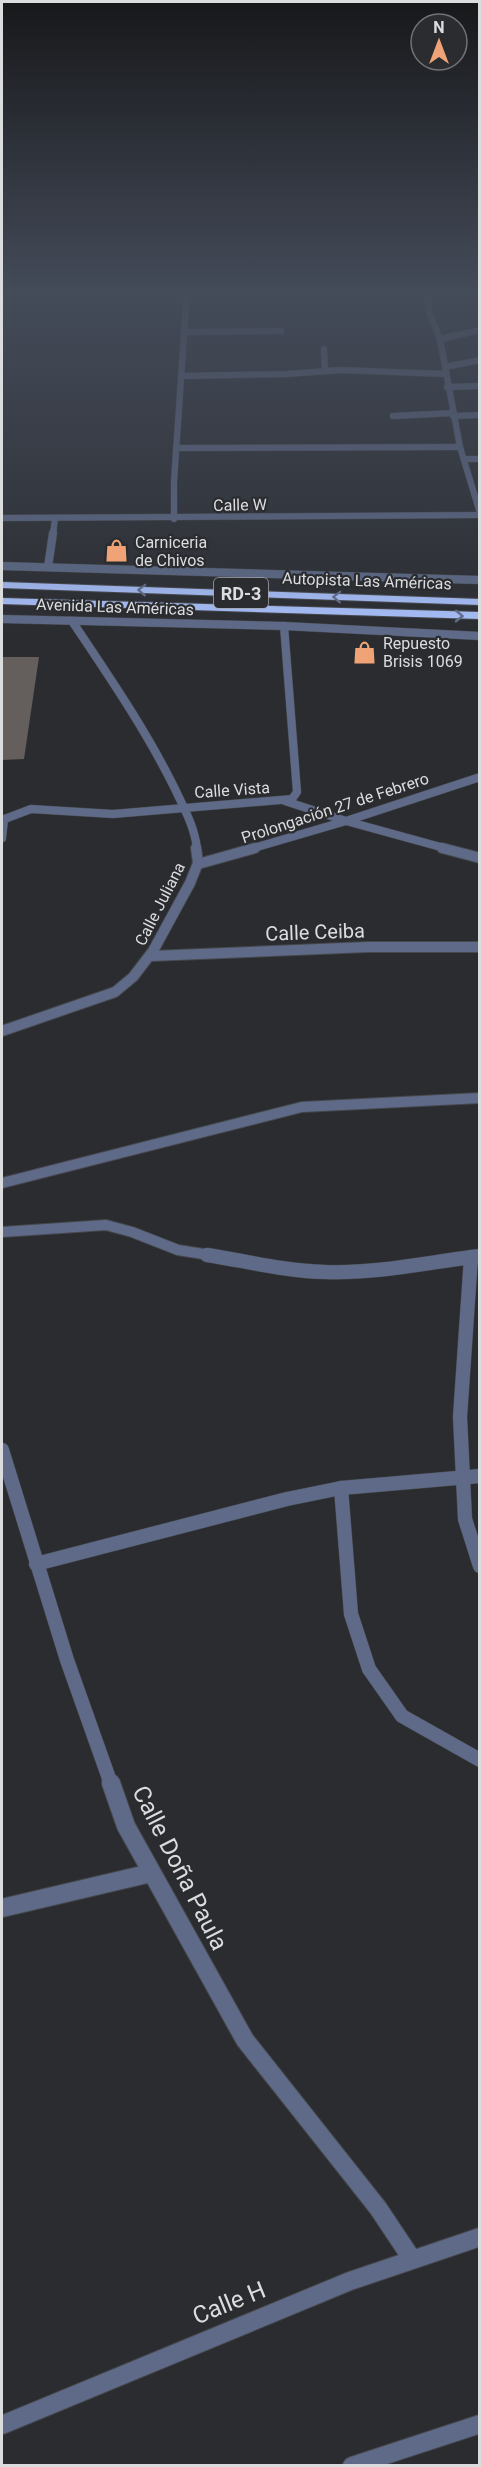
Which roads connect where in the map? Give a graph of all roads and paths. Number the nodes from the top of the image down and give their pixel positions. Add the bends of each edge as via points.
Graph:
1 (179, 406) edge
2 (451, 406) edge
3 (453, 414) junction
4 (480, 415) edge
5 (393, 416) dead end
6 (460, 447) junction
7 (176, 448) junction
8 (464, 459) junction
9 (480, 459) edge
10 (480, 514) edge
11 (2, 518) edge
12 (55, 518) junction
13 (174, 519) junction
14 (2, 566) edge
15 (48, 567) junction
16 (480, 580) edge
17 (2, 585) edge
18 (480, 591) edge
19 (360, 598) junction
20 (2, 601) edge
21 (480, 602) edge
22 (203, 608) junction
23 (480, 616) edge
24 (2, 619) edge
25 (72, 621) junction
26 (284, 626) junction
27 (480, 628) edge
28 (480, 636) edge
29 (480, 777) edge
30 (285, 801) junction
31 (184, 808) junction
32 (3, 820) edge
33 (346, 821) junction
34 (2, 838) edge
35 (480, 858) edge
36 (198, 864) junction
37 (480, 947) edge
38 (151, 956) junction
39 (2, 1030) edge
40 (480, 1098) edge
41 (2, 1183) edge
42 (2, 1232) edge
43 (476, 1257) edge
44 (2, 1450) edge
45 (464, 1476) junction
46 (480, 1476) edge
47 (341, 1488) junction
48 (36, 1564) junction
49 (480, 1566) edge
50 (480, 1760) edge
51 (151, 1873) junction
52 (2, 1908) edge
53 (480, 2237) edge
54 (412, 2259) junction
55 (480, 2424) edge
56 (2, 2425) edge
57 (352, 2466) edge

1 - 7 street
2 - 3 street
3 - 4 street
3 - 5 street
3 - 6 street
6 - 7 street
6 - 8 street
7 - 13 street
8 - 9 street
8 - 10 street
10 - 13 street, Calle W
11 - 12 street, Calle W
12 - 13 street, Calle W
12 - 15 street
14 - 15 street, Avenida Las Américas
15 - 16 street, Avenida Las Américas
19 -> 17 highway, Autopista Las Américas / RD-3
18 - 19 highway
19 - 21 highway, Autopista Las Américas / RD-3
20 - 22 highway, Autopista Las Américas / RD-3
22 -> 23 highway, Autopista Las Américas / RD-3
22 - 27 highway
24 - 25 street, Avenida Las Américas
25 - 26 street, Avenida Las Américas
25 - 31 street, Calle Juliana via 133,714
26 - 28 street, Avenida Las Américas
26 - 30 street, Calle Vista via 297,792
29 - 33 street, Prolongación 27 de Febrero
30 - 31 street, Calle Vista
30 - 33 street
31 - 32 street, Calle Vista via 113,814 31,809
31 - 36 street, Calle Juliana via 198,843
32 - 34 street
33 - 35 street
33 - 36 street, Prolongación 27 de Febrero
36 - 38 street, Calle Juliana
37 - 38 street, Calle Ceiba via 368,947
38 - 39 street, Calle Juliana via 115,992
40 - 41 street via 302,1107
42 - 43 street via 106,1225 178,1250 327,1272
43 - 45 street via 460,1417
44 - 48 street, Calle Doña Paula
45 - 46 street
45 - 47 street
45 - 49 street via 465,1519
47 - 48 street via 287,1498
47 - 50 street via 351,1614 369,1669 402,1716
48 - 51 street, Calle Doña Paula via 126,1826
51 - 52 street
51 - 54 street, Calle Doña Paula via 245,2040 378,2208
53 - 54 street, Calle H
54 - 56 street, Calle H
55 - 57 street

